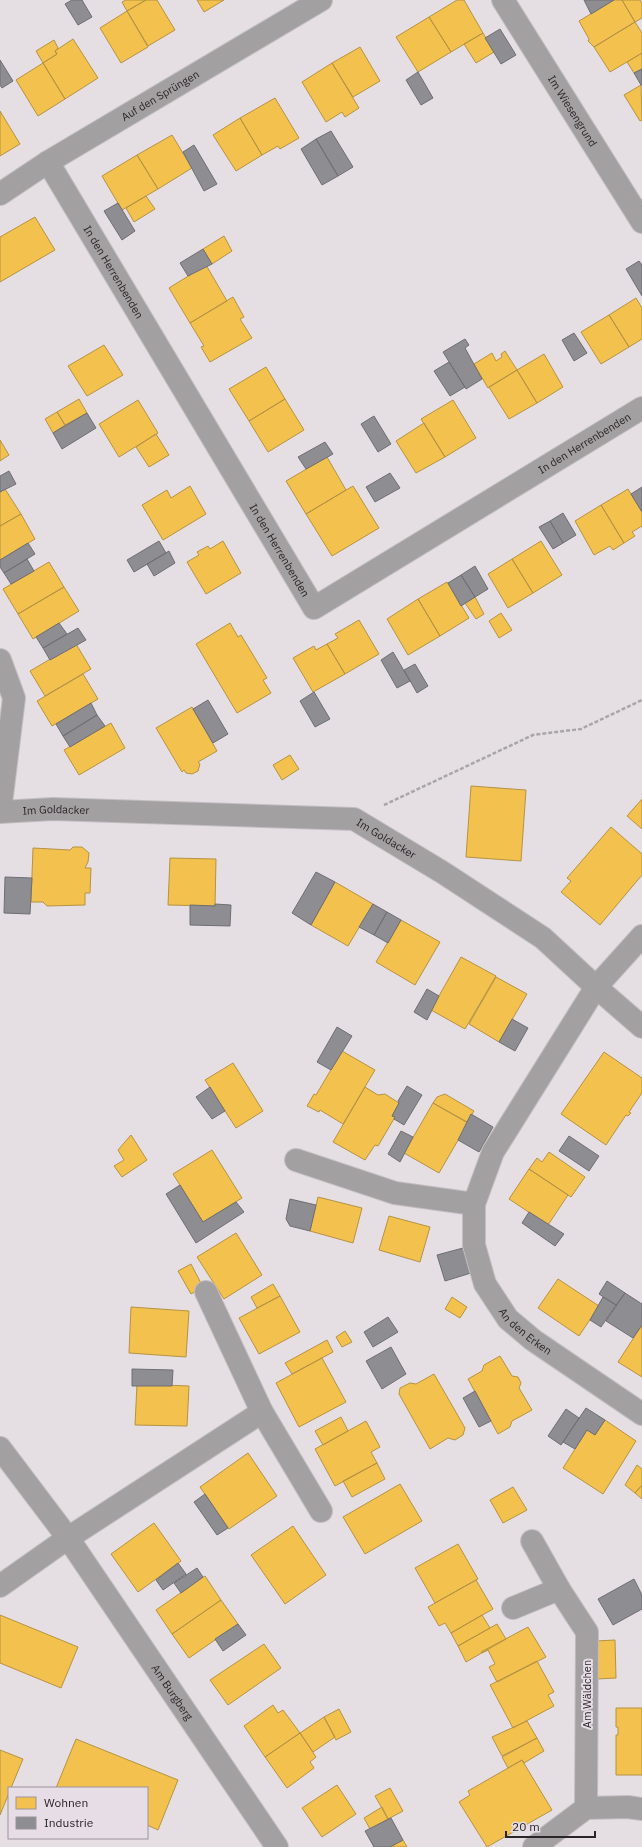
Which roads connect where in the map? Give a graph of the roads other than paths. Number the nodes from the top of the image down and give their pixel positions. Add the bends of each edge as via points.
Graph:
1 (321, 0) edge
2 (503, 0) edge
3 (48, 162) junction
4 (0, 194) edge
5 (642, 222) edge
6 (642, 408) edge
7 (0, 660) edge
8 (0, 812) edge
9 (642, 936) edge
10 (596, 987) junction
11 (642, 1027) edge
12 (296, 1160) dead end
13 (474, 1204) junction
14 (206, 1292) dead end
15 (262, 1412) junction
16 (642, 1414) edge
17 (0, 1448) edge
18 (321, 1511) dead end
19 (68, 1538) junction
20 (532, 1541) dead end
21 (0, 1586) edge
22 (559, 1588) junction
23 (513, 1608) dead end
24 (586, 1808) junction
25 (642, 1809) edge
26 (277, 1847) edge
27 (534, 1847) edge

1 - 3 street, Auf den Sprüngen
2 - 5 street, Im Wiesengrund
3 - 4 street, Auf den Sprüngen
3 - 6 street, In den Herrenbenden via 314,608
7 - 8 street, Im Goldacker via 14,698
8 - 10 street, Im Goldacker via 53,809 354,819 442,872 543,938
9 - 10 street, An den Erken
10 - 11 street, Im Goldacker
10 - 13 street, An den Erken via 493,1152
12 - 13 street via 395,1193
13 - 16 street, An den Erken via 474,1245 486,1284 508,1319 533,1340
14 - 15 street
15 - 18 street
15 - 19 street
17 - 19 street, Am Burgberg
19 - 21 street
19 - 26 street, Am Burgberg
20 - 22 street, Am Wäldchen
22 - 23 street
22 - 24 street, Am Wäldchen via 587,1632
24 - 25 street
24 - 27 street

